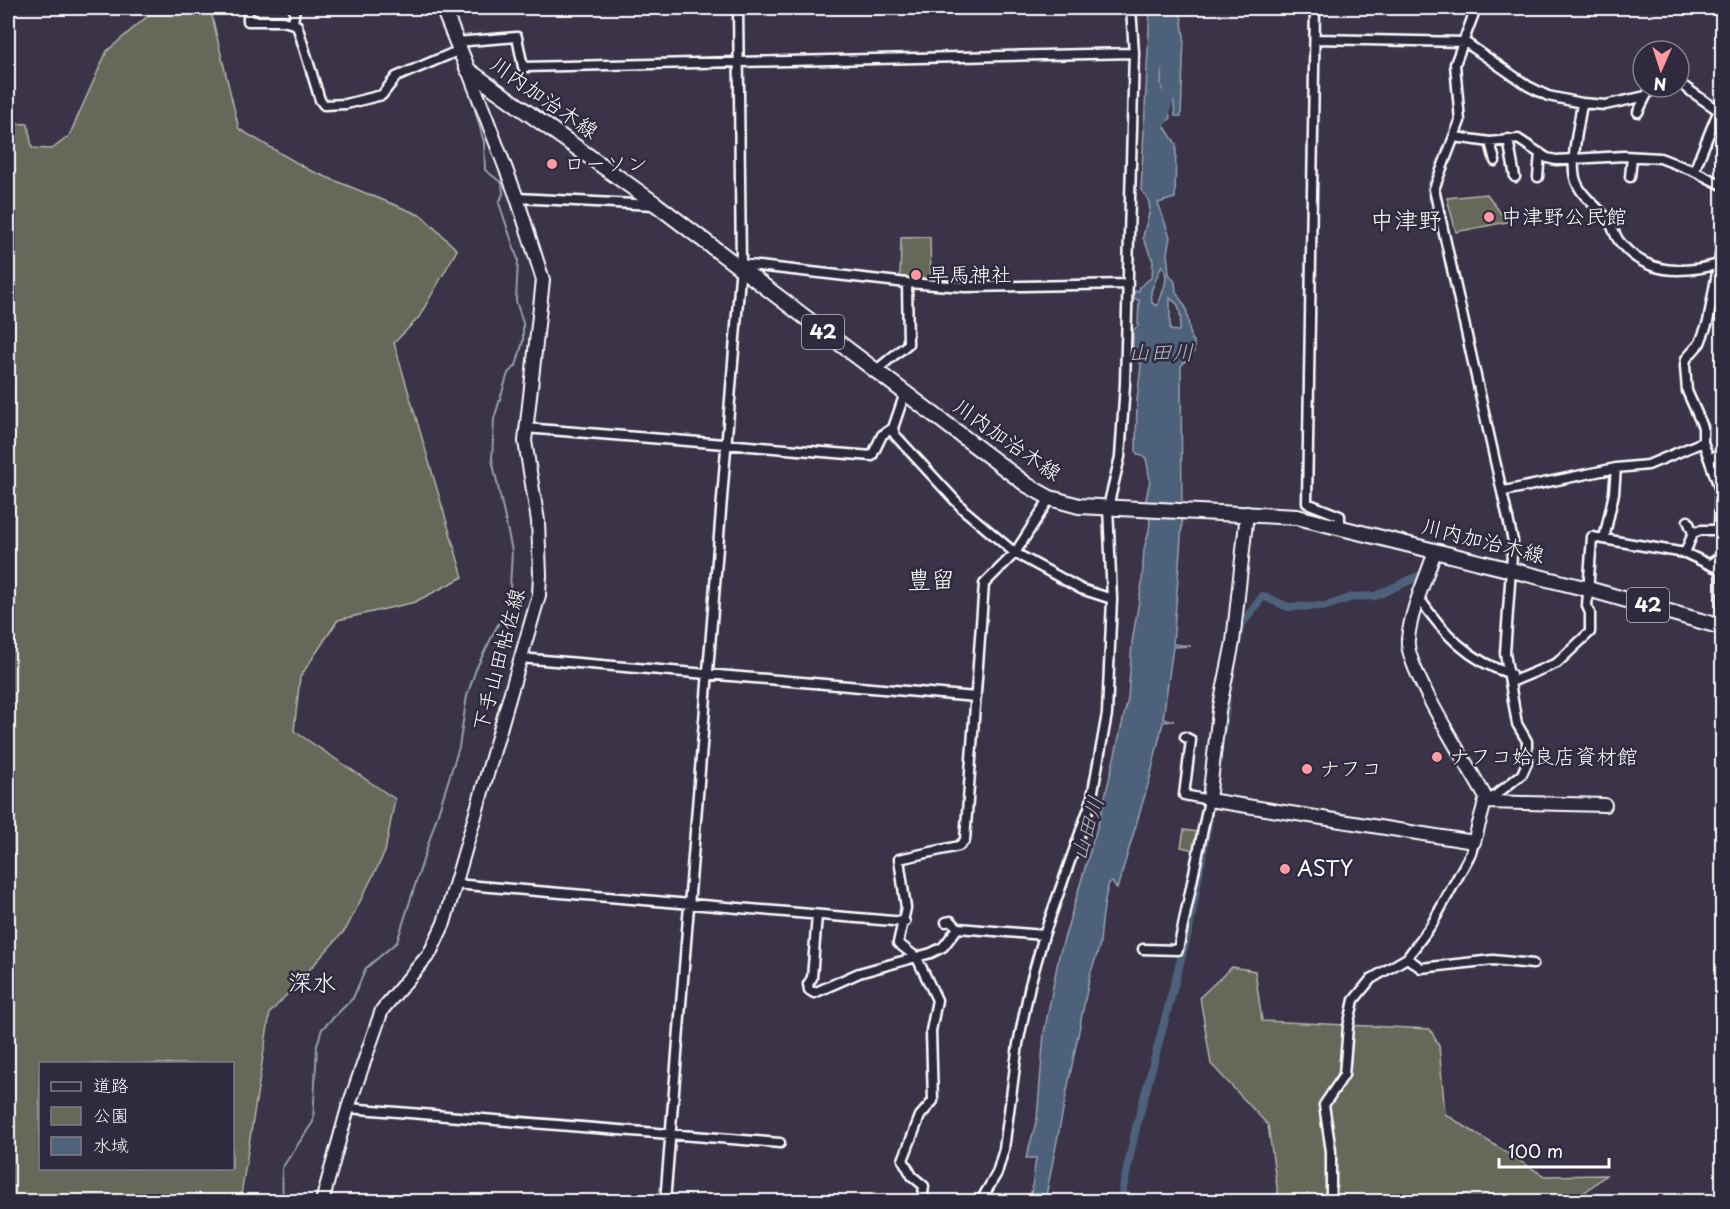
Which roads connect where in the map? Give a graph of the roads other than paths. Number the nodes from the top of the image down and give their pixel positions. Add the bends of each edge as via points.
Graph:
1 (248, 8) edge
2 (294, 8) edge
3 (443, 8) edge
4 (738, 8) edge
5 (1131, 8) edge
6 (1316, 8) edge
7 (1476, 8) edge
8 (293, 23) junction
9 (1315, 39) junction
10 (1465, 42) junction
11 (458, 46) junction
12 (1134, 53) junction
13 (739, 62) junction
14 (468, 70) junction
15 (1691, 91) edge
16 (1632, 99) edge
17 (1644, 99) edge
18 (1582, 104) junction
19 (1638, 112) dead end
20 (1720, 112) edge
21 (1455, 137) junction
22 (1508, 139) junction
23 (1490, 142) junction
24 (1540, 153) junction
25 (1632, 157) junction
26 (1575, 159) junction
27 (1495, 161) dead end
28 (1694, 171) junction
29 (1515, 177) dead end
30 (1538, 177) dead end
31 (1630, 177) dead end
32 (1722, 185) edge
33 (517, 198) junction
34 (657, 205) junction
35 (1722, 245) edge
36 (1719, 264) junction
37 (741, 267) junction
38 (908, 284) junction
39 (1128, 284) junction
40 (875, 371) junction
41 (905, 393) junction
42 (525, 428) junction
43 (893, 428) junction
44 (1703, 442) junction
45 (726, 443) junction
46 (1722, 453) edge
47 (1709, 459) junction
48 (1616, 468) junction
49 (1718, 474) edge
50 (1504, 491) junction
51 (1050, 498) junction
52 (1110, 507) junction
53 (1247, 513) junction
54 (1688, 521) dead end
55 (1341, 526) junction
56 (1721, 530) edge
57 (1693, 532) junction
58 (1604, 539) junction
59 (1435, 551) junction
60 (1015, 553) junction
61 (1685, 553) junction
62 (1722, 556) edge
63 (1710, 564) junction
64 (1514, 570) junction
65 (1588, 588) junction
66 (1419, 598) junction
67 (1112, 599) junction
68 (1722, 626) edge
69 (520, 658) junction
70 (708, 676) junction
71 (1511, 678) junction
72 (976, 697) junction
73 (1185, 737) dead end
74 (1209, 800) junction
75 (1487, 802) junction
76 (1605, 805) dead end
77 (1474, 842) junction
78 (454, 884) junction
79 (690, 904) junction
80 (817, 915) junction
81 (904, 922) junction
82 (946, 922) dead end
83 (958, 928) junction
84 (1044, 935) junction
85 (1143, 948) dead end
86 (917, 958) junction
87 (1407, 958) junction
88 (1533, 964) dead end
89 (348, 1108) junction
90 (670, 1135) junction
91 (780, 1143) dead end
92 (322, 1202) edge
93 (665, 1202) edge
94 (922, 1202) edge
95 (980, 1202) edge
96 (1331, 1202) edge

1 - 8 street via 248,21
2 - 8 street
3 - 11 main road, 川内加治木線
4 - 13 street
5 - 12 street
6 - 9 street
7 - 10 street
8 - 11 street via 307,53 320,100 330,106 382,94 396,77
9 - 10 street
9 - 55 street via 1307,503 1340,516
10 - 18 street via 1527,86
10 - 21 street via 1455,71 1461,114
11 - 13 street via 517,37 523,67
11 - 14 main road, 川内加治木線
12 - 13 street
12 - 39 street
13 - 37 street
14 - 33 main road, 下手山田帖佐線
14 - 34 main road, 川内加治木線 / 42
15 - 20 street
16 - 18 street via 1605,105
17 - 19 street
18 - 26 street
20 - 28 street
21 - 23 street
21 - 50 street via 1434,189
22 - 23 street
22 - 24 street via 1522,140
22 - 29 street
23 - 27 street
24 - 26 street via 1547,159
24 - 30 street
25 - 26 street
25 - 28 street via 1660,158
25 - 31 street
26 - 36 street via 1579,188 1631,253 1663,270 1684,272
28 - 32 street
33 - 34 street
33 - 42 main road, 下手山田帖佐線 via 541,268 544,291
34 - 37 main road, 川内加治木線 / 42
35 - 36 street
36 - 44 street via 1708,322 1684,366 1687,392 1702,427
37 - 38 street
37 - 40 main road, 川内加治木線 / 42
37 - 45 street
38 - 39 street
38 - 40 street via 908,344
39 - 52 street via 1120,457
40 - 41 main road, 川内加治木線 / 42
41 - 43 street
41 - 51 main road, 川内加治木線 / 42
42 - 45 street
42 - 69 main road, 下手山田帖佐線 via 526,461 538,521 540,575 539,595
43 - 45 street via 882,435 872,456
43 - 60 street via 899,442 964,510
44 - 47 street
44 - 48 street via 1648,465
45 - 70 street
46 - 47 street
47 - 49 street
48 - 50 street
48 - 58 street
49 - 56 street
50 - 64 street via 1514,541
51 - 52 main road, 川内加治木線 / 42 via 1079,506
51 - 60 street
52 - 53 main road, 川内加治木線 / 42
52 - 67 street
53 - 55 main road, 川内加治木線 / 42
53 - 74 main road via 1233,642 1219,711
54 - 57 street
55 - 59 main road, 川内加治木線 / 42
56 - 57 street
57 - 61 street
58 - 61 street
58 - 65 street via 1592,537
59 - 64 main road, 川内加治木線 / 42
59 - 66 main road
60 - 67 street via 1081,589
60 - 72 street via 984,584
61 - 63 street
62 - 63 street
63 - 68 street via 1722,574
64 - 65 main road, 川内加治木線 / 42
64 - 71 street via 1505,653
65 - 68 main road, 川内加治木線 / 42
65 - 71 street via 1590,632 1557,663
66 - 71 street via 1442,631 1476,659
66 - 75 main road via 1407,640 1412,664
67 - 84 street via 1107,714 1091,802
69 - 70 street
69 - 78 main road, 下手山田帖佐線
70 - 72 street
70 - 79 street
71 - 75 street via 1517,724 1527,741 1527,763 1522,774
72 - 81 street via 965,840 959,846 899,859 906,908
73 - 74 street via 1191,740 1184,795
74 - 77 main road
74 - 85 street via 1178,950
75 - 76 main road
75 - 77 main road
77 - 87 street via 1432,924
78 - 79 street
78 - 89 main road, 下手山田帖佐線 via 444,923 429,953 381,1010
79 - 80 street
79 - 90 street
80 - 81 street
80 - 86 street via 812,978 808,984 813,993 859,973
81 - 86 street via 898,943
82 - 83 street via 951,921
83 - 84 street
83 - 86 street via 943,947
84 - 95 street via 1018,1044 1004,1149 997,1173
86 - 94 street via 937,1000 931,1031 933,1101 920,1116 903,1160 912,1176 924,1186
87 - 88 street via 1421,968 1493,960
87 - 96 street via 1371,979 1350,1012 1344,1075 1324,1105 1331,1151
89 - 90 street
89 - 92 main road, 下手山田帖佐線
90 - 91 street
90 - 93 street

